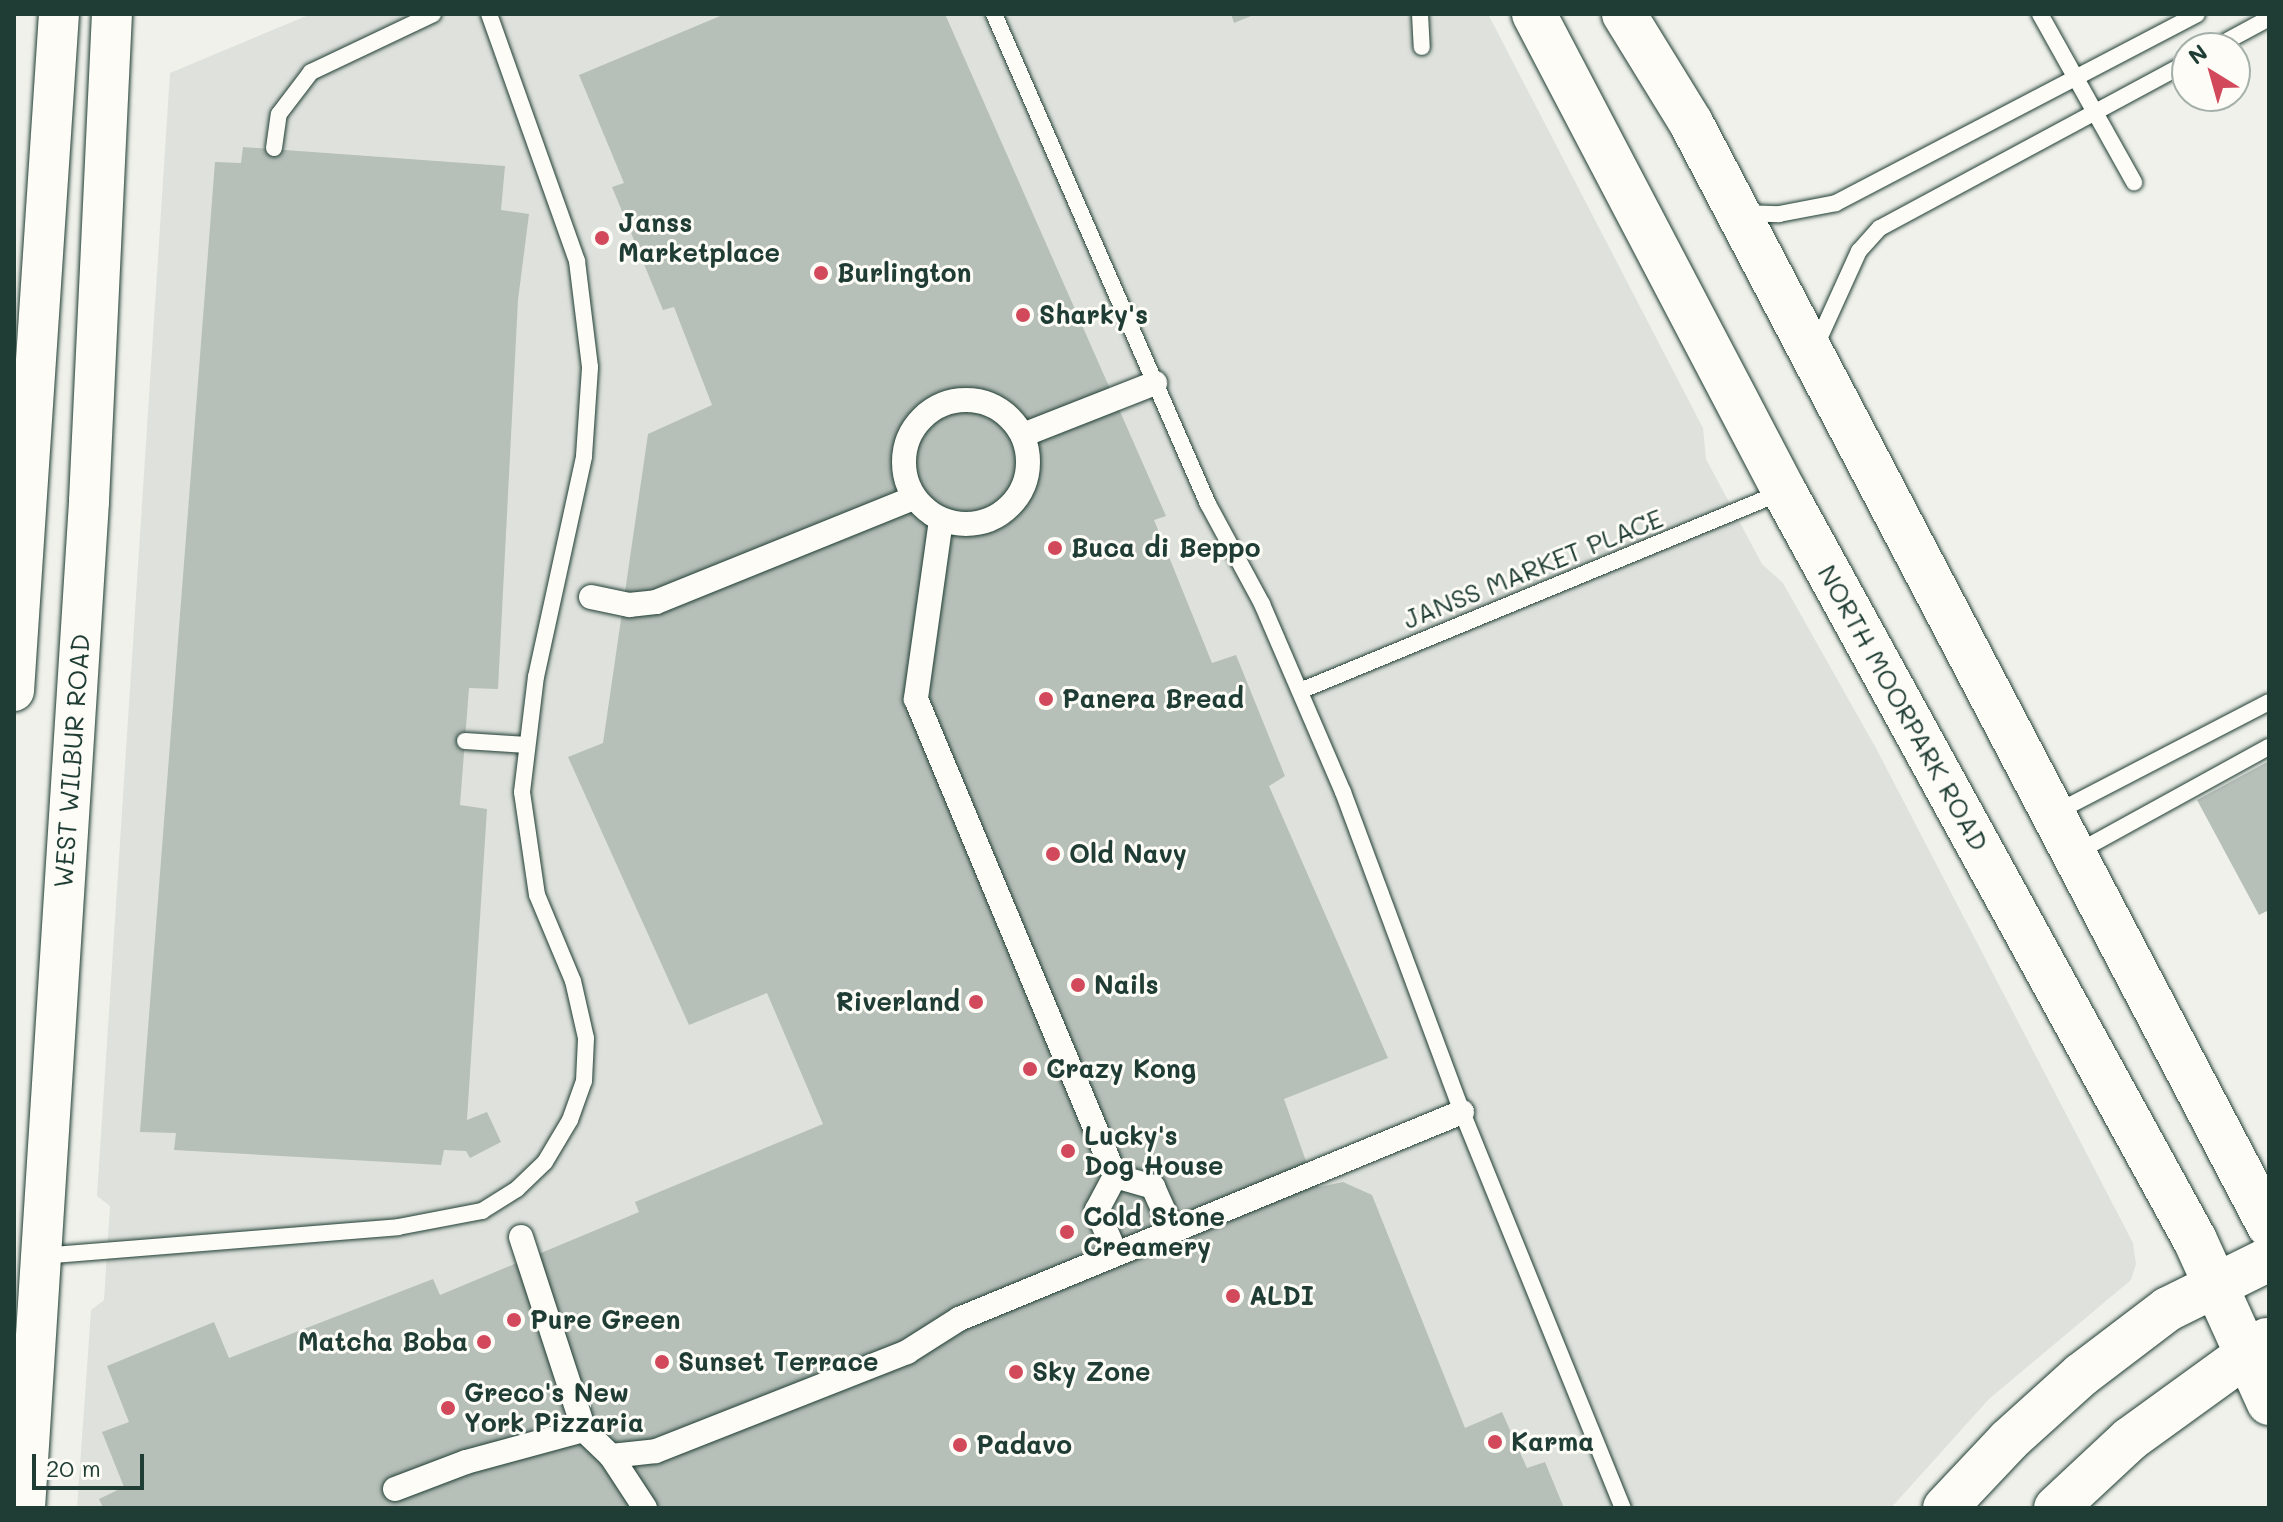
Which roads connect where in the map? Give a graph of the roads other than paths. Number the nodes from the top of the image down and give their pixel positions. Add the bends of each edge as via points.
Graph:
1 (59, 14) edge
2 (112, 14) edge
3 (433, 14) edge
4 (489, 14) edge
5 (994, 14) edge
6 (1420, 14) edge
7 (1534, 14) edge
8 (1624, 14) edge
9 (2040, 14) edge
10 (2197, 14) edge
11 (1422, 47) dead end
12 (2171, 72) edge
13 (2076, 78) junction
14 (2095, 113) junction
15 (274, 148) dead end
16 (2134, 182) dead end
17 (1737, 212) junction
18 (1812, 355) junction
19 (1155, 383) junction
20 (1023, 435) junction
21 (1784, 491) junction
22 (914, 498) junction
23 (941, 520) junction
24 (591, 597) dead end
25 (14, 691) edge
26 (1300, 691) junction
27 (2269, 702) edge
28 (465, 741) dead end
29 (527, 745) junction
30 (2269, 747) edge
31 (2052, 814) junction
32 (2072, 854) junction
33 (1462, 1112) junction
34 (1115, 1176) junction
35 (2269, 1226) edge
36 (1172, 1229) junction
37 (521, 1237) dead end
38 (1115, 1252) junction
39 (41, 1256) junction
40 (2269, 1259) edge
41 (2214, 1286) junction
42 (2256, 1346) edge
43 (2269, 1403) edge
44 (584, 1430) junction
45 (611, 1456) junction
46 (395, 1489) dead end
47 (25, 1508) edge
48 (645, 1508) edge
49 (1623, 1508) edge
50 (1945, 1508) edge
51 (2056, 1508) edge

1 - 25 street
2 - 39 street, WEST WILBUR ROAD via 89,501
3 - 15 lane via 311,72 279,114
4 - 29 lane via 577,261 590,367 584,456 536,677
5 - 19 lane
6 - 11 lane
7 - 21 main road, NORTH MOORPARK ROAD
8 - 17 main road
9 - 13 lane
10 - 13 lane
12 - 14 lane
13 - 14 lane
13 - 17 lane via 1836,203 1779,214
14 - 16 lane
14 - 18 lane via 1880,228 1859,251
17 - 18 main road
18 - 31 main road
19 - 20 street
19 - 26 lane
20 - 22 street via 1003,413 975,400 935,408 919,421 906,448 905,479
20 - 23 street via 1027,478 1003,513 962,525
21 - 26 lane, JANSS MARKET PLACE
21 - 41 main road, NORTH MOORPARK ROAD via 2195,1240
22 - 23 street
22 - 24 street via 656,602 629,605
23 - 34 street via 916,699
26 - 33 lane
27 - 31 lane
28 - 29 lane
29 - 39 lane via 522,792 537,895 573,981 586,1038 584,1081 570,1120 545,1162 500,1201 445,1220
30 - 32 lane
31 - 32 main road
32 - 35 main road
33 - 36 street
33 - 49 lane
34 - 36 street via 1153,1187
34 - 38 street via 1097,1210
36 - 38 street
37 - 44 street
38 - 45 street via 959,1319 907,1352 656,1451
39 - 47 street, WEST WILBUR ROAD
40 - 41 main road
41 - 42 main road, NORTH MOORPARK ROAD
41 - 50 main road via 2168,1309 2081,1375
42 - 43 main road, NORTH MOORPARK ROAD
42 - 51 main road via 2130,1439
44 - 45 street
44 - 46 street via 466,1462
45 - 48 street

